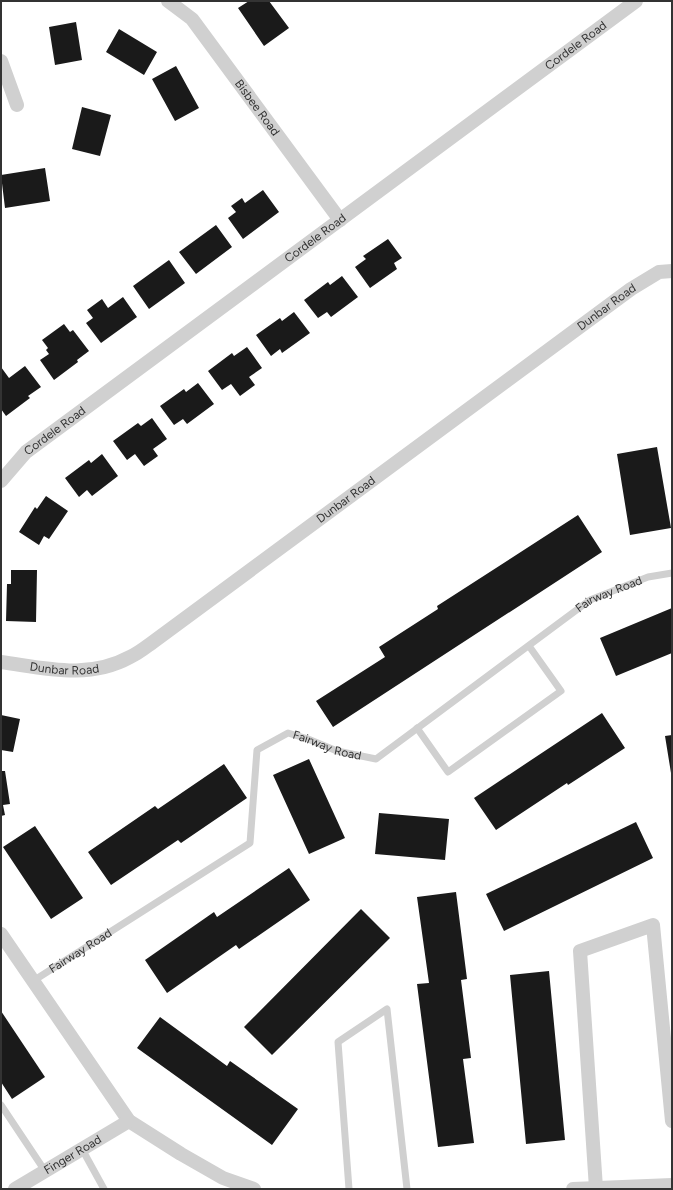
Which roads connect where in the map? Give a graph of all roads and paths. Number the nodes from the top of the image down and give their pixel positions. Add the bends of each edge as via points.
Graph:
1 (168, 1) edge
2 (636, 1) edge
3 (1, 61) edge
4 (17, 105) dead end
5 (340, 220) junction
6 (672, 271) edge
7 (1, 481) edge
8 (672, 573) edge
9 (529, 646) junction
10 (1, 662) edge
11 (417, 728) junction
12 (1, 934) edge
13 (33, 981) junction
14 (1, 1106) edge
15 (129, 1121) junction
16 (672, 1121) edge
17 (82, 1149) junction
18 (46, 1171) junction
19 (672, 1185) edge
20 (596, 1188) edge
21 (15, 1189) edge
22 (104, 1189) edge
23 (254, 1189) edge
24 (349, 1189) edge
25 (407, 1189) edge
26 (573, 1189) edge

1 - 5 street, Bisbee Road via 192,19
2 - 5 street, Cordele Road
3 - 4 street
5 - 7 street, Cordele Road via 26,452
6 - 10 street, Dunbar Road via 659,272 631,289 131,657 90,670 68,671
8 - 9 lane, Fairway Road via 648,577 590,600
9 - 11 lane, Fairway Road
9 - 11 lane via 561,691 448,772
11 - 13 lane, Fairway Road via 376,759 337,751 288,733 257,750 250,844
12 - 13 street
13 - 15 street
14 - 18 lane
15 - 17 street, Finger Road
15 - 23 street via 223,1178
16 - 20 street via 653,925 580,951
17 - 18 street, Finger Road
17 - 22 lane
18 - 21 street, Finger Road
19 - 20 street
20 - 26 street
24 - 25 lane via 338,1042 387,1009

